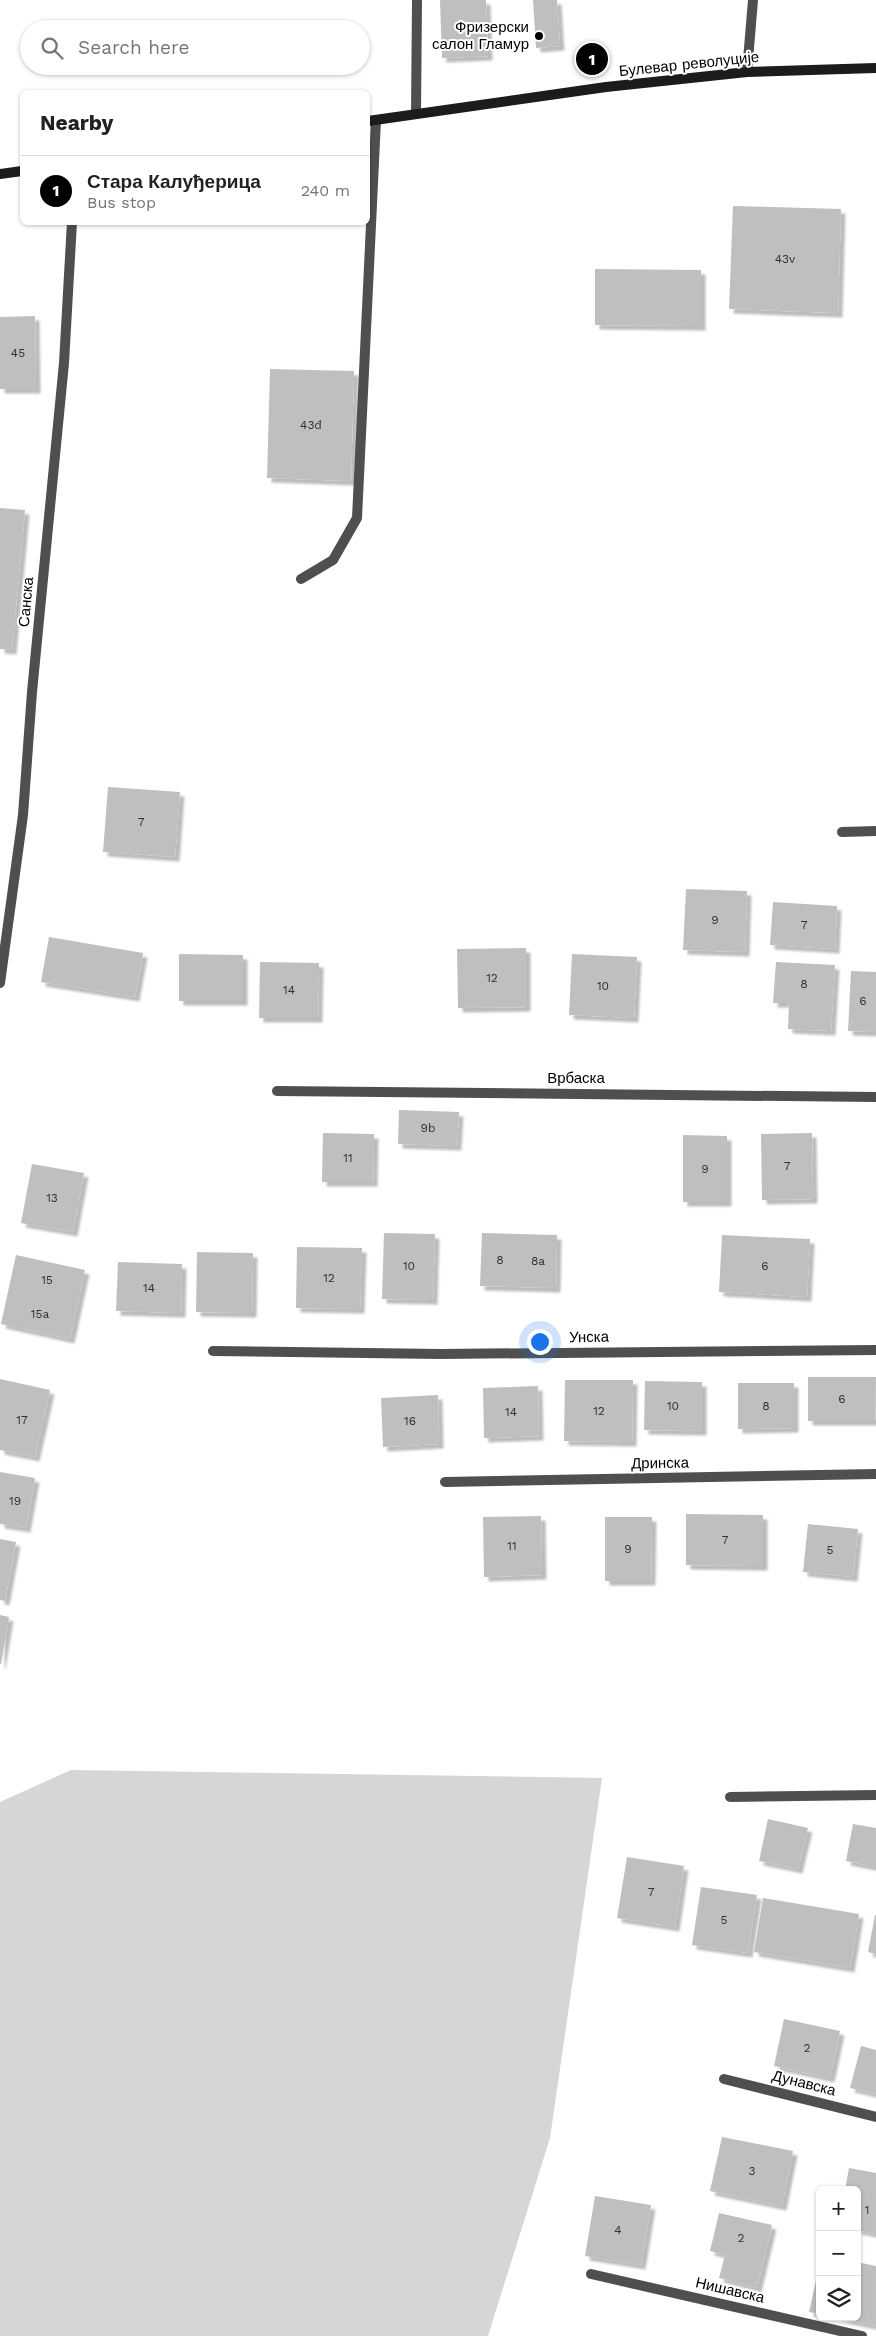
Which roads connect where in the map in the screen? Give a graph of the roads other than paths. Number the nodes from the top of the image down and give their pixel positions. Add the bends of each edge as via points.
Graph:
1 (417, 0) edge
2 (753, 0) edge
3 (876, 68) edge
4 (747, 72) junction
5 (416, 114) junction
6 (372, 120) edge
7 (20, 171) edge
8 (370, 173) edge
9 (0, 174) edge
10 (72, 225) edge
11 (368, 225) edge
12 (300, 579) dead end
13 (876, 831) edge
14 (842, 832) dead end
15 (0, 984) edge
16 (277, 1091) dead end
17 (876, 1097) edge
18 (876, 1350) edge
19 (213, 1351) dead end
20 (876, 1474) edge
21 (445, 1482) dead end
22 (876, 1795) edge
23 (730, 1796) dead end
24 (724, 2079) dead end
25 (876, 2117) edge
26 (591, 2274) dead end
27 (862, 2336) edge

1 - 5 street
2 - 4 street
3 - 4 main road, Булевар револуције
4 - 5 main road, Булевар револуције
5 - 6 main road, Булевар револуције
6 - 8 street
7 - 9 main road
10 - 15 street, Санска via 64,363 32,692 24,815
11 - 12 street via 357,518 333,560
13 - 14 street
16 - 17 street, Врбаска
18 - 19 street, Унска via 440,1354
20 - 21 street, Дринска
22 - 23 street
24 - 25 street, Дунавска
26 - 27 street, Нишавска

